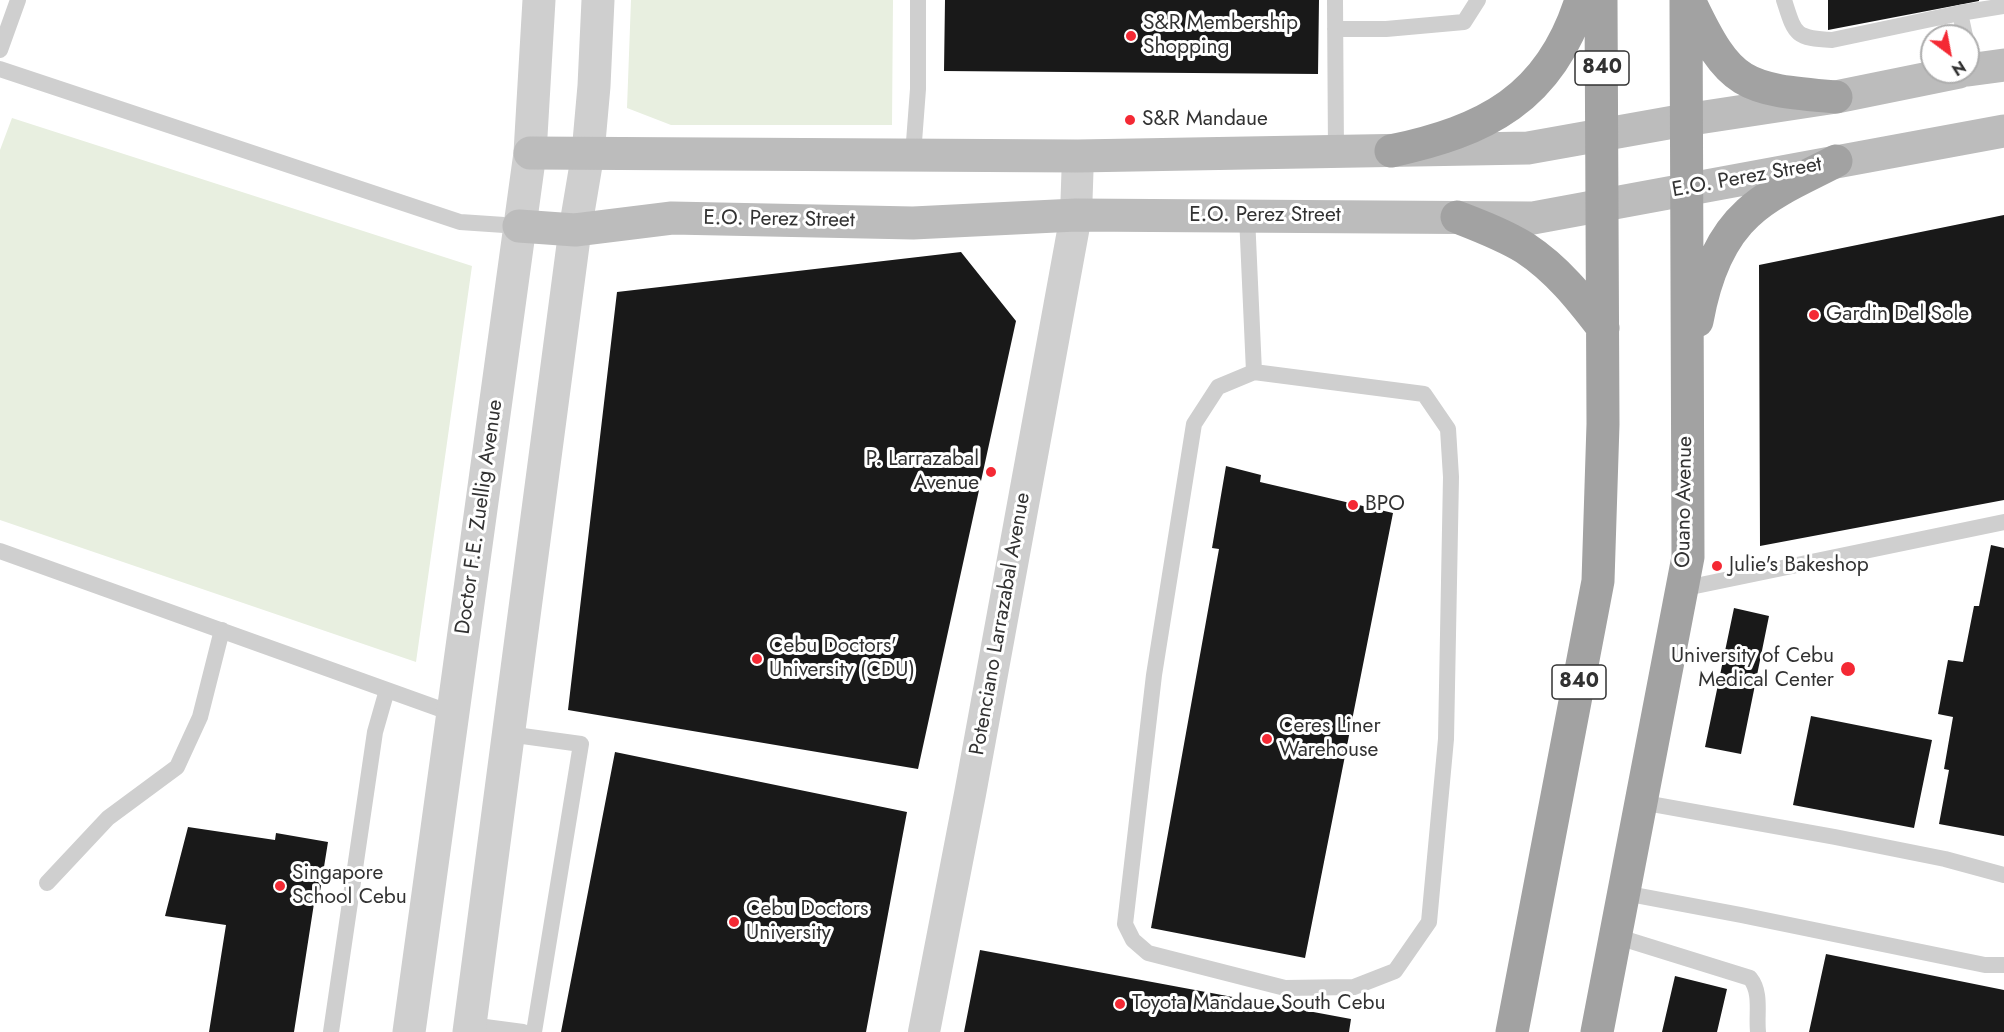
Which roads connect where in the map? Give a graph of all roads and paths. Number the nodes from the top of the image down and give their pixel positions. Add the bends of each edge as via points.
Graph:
1 (18, 0) edge
2 (598, 0) edge
3 (918, 0) edge
4 (1335, 0) edge
5 (1478, 0) edge
6 (1581, 0) edge
7 (1601, 0) edge
8 (1687, 0) edge
9 (1784, 0) edge
10 (536, 1) edge
11 (2004, 6) edge
12 (1960, 13) junction
13 (1962, 24) edge
14 (1335, 29) junction
15 (0, 50) edge
16 (0, 69) edge
17 (1920, 78) edge
18 (1836, 97) junction
19 (1685, 120) junction
20 (2004, 131) edge
21 (1602, 135) junction
22 (1390, 151) junction
23 (1336, 152) junction
24 (530, 153) junction
25 (588, 153) junction
26 (913, 155) junction
27 (1078, 156) junction
28 (1836, 161) junction
29 (1685, 189) junction
30 (1602, 206) junction
31 (1076, 215) junction
32 (1246, 216) junction
33 (1456, 218) junction
34 (519, 226) junction
35 (575, 230) junction
36 (1603, 328) junction
37 (1254, 372) junction
38 (1686, 373) junction
39 (2004, 522) edge
40 (0, 551) edge
41 (1681, 589) junction
42 (222, 630) junction
43 (387, 690) junction
44 (454, 714) junction
45 (508, 734) junction
46 (1641, 802) junction
47 (2004, 875) edge
48 (47, 883) dead end
49 (1624, 893) junction
50 (1615, 936) junction
51 (2004, 965) edge
52 (470, 1029) edge
53 (331, 1032) edge
54 (409, 1032) edge
55 (523, 1032) edge
56 (534, 1032) edge
57 (924, 1032) edge
58 (1512, 1032) edge
59 (1597, 1032) edge
60 (1758, 1032) edge

1 - 15 lane
2 - 25 street
3 - 26 lane
4 - 14 lane
5 - 14 lane via 1464,22
6 - 22 highway via 1555,57 1516,101 1454,135
7 - 21 highway, 840
8 - 18 highway via 1714,49 1737,76 1763,89
8 - 19 highway, Ouano Avenue
9 - 12 lane via 1793,28 1812,39 1832,40
10 - 24 street, Doctor F.E. Zuellig Avenue
11 - 12 lane
12 - 13 lane
14 - 23 lane
16 - 34 lane via 460,222
17 - 18 main road
18 - 19 main road
19 - 21 main road
19 - 29 highway, Ouano Avenue
20 - 28 main road, E.O. Perez Street
21 - 22 main road via 1528,148
21 - 30 highway, 840
22 - 23 main road
23 - 27 main road
24 - 25 main road
24 - 34 street, Doctor F.E. Zuellig Avenue
25 - 26 main road
25 - 35 street
26 - 27 main road
27 - 31 street, Potenciano Larrazabal Avenue
28 - 29 main road, E.O. Perez Street
28 - 38 highway via 1759,204 1726,239 1706,284
29 - 30 main road, E.O. Perez Street
29 - 38 highway, Ouano Avenue
30 - 33 main road, E.O. Perez Street via 1533,218
30 - 36 highway, 840
31 - 32 main road, E.O. Perez Street
31 - 35 main road, E.O. Perez Street via 913,223 672,218
31 - 57 street, Potenciano Larrazabal Avenue
32 - 33 main road, E.O. Perez Street
32 - 37 lane
33 - 36 highway via 1510,240 1541,259 1569,285
34 - 35 main road, E.O. Perez Street
34 - 44 street, Doctor F.E. Zuellig Avenue
35 - 45 street
36 - 58 highway, 840 via 1598,581
37 - 37 lane via 1424,394 1448,429 1451,477 1446,739 1429,922 1395,971 1354,987 1285,988 1148,953 1133,940 1125,924 1154,675 1194,424 1218,387
38 - 41 highway, Ouano Avenue via 1688,557
39 - 41 lane
40 - 42 lane
41 - 46 highway, Ouano Avenue
42 - 43 lane
42 - 48 lane via 200,717 177,767 108,818
43 - 44 lane
43 - 53 lane via 375,732
44 - 54 street, Doctor F.E. Zuellig Avenue
45 - 52 street
45 - 56 lane via 582,744
46 - 47 lane via 1868,843
46 - 49 highway, Ouano Avenue
49 - 50 highway, Ouano Avenue
49 - 51 lane via 1985,965
50 - 59 highway, Ouano Avenue
50 - 60 lane via 1750,978 1757,994
52 - 55 lane

